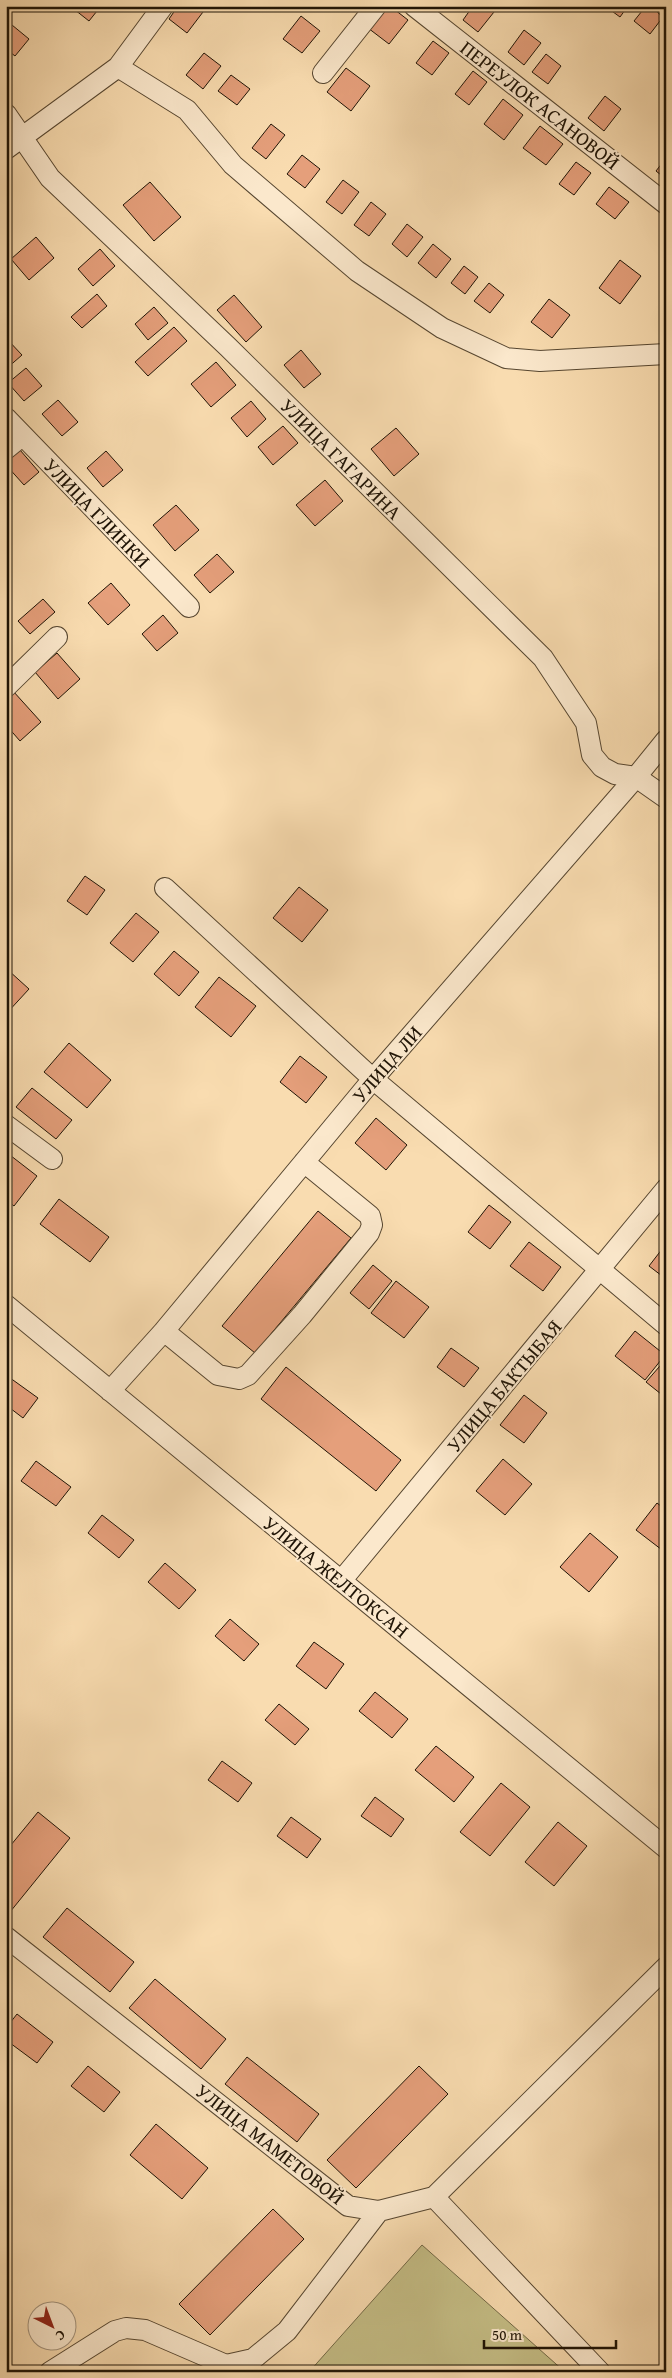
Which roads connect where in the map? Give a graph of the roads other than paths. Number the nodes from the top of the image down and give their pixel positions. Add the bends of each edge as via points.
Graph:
1 (163, 6) edge
2 (376, 6) edge
3 (414, 6) edge
4 (118, 67) junction
5 (323, 73) dead end
6 (6, 114) edge
7 (13, 143) edge
8 (666, 204) edge
9 (666, 354) edge
10 (6, 418) edge
11 (22, 436) junction
12 (6, 449) edge
13 (189, 607) dead end
14 (56, 638) dead end
15 (6, 687) edge
16 (666, 740) edge
17 (636, 777) junction
18 (666, 798) edge
19 (165, 888) dead end
20 (373, 1079) junction
21 (6, 1125) edge
22 (52, 1159) dead end
23 (304, 1162) junction
24 (666, 1189) edge
25 (600, 1270) junction
26 (6, 1305) edge
27 (666, 1325) edge
28 (164, 1331) junction
29 (110, 1391) junction
30 (341, 1581) junction
31 (666, 1848) edge
32 (6, 1937) edge
33 (666, 1967) edge
34 (434, 2198) junction
35 (379, 2211) junction
36 (50, 2372) edge
37 (600, 2372) edge

1 - 4 street
2 - 5 street
3 - 8 street, ПЕРЕУЛОК АСАНОВОЙ
4 - 7 street
4 - 9 street via 187,110 233,165 357,271 442,328 506,358 540,361
6 - 7 street, УЛИЦА ГАГАРИНА
7 - 17 street, УЛИЦА ГАГАРИНА via 228,347 543,658 586,722 592,755 602,767 615,774
10 - 11 street, УЛИЦА ГЛИНКИ
11 - 12 street
11 - 13 street, УЛИЦА ГЛИНКИ
14 - 15 street
16 - 17 street, УЛИЦА ЛИ
17 - 18 street, УЛИЦА ГАГАРИНА
17 - 20 street, УЛИЦА ЛИ
19 - 20 street
20 - 23 street, УЛИЦА ЛИ
20 - 25 street
21 - 22 street
23 - 28 street, УЛИЦА ЛИ
23 - 28 street via 370,1216 372,1225 369,1233 302,1315 248,1375 239,1379 218,1375
24 - 25 street, УЛИЦА БАКТЫБАЯ
25 - 27 street
25 - 30 street, УЛИЦА БАКТЫБАЯ
26 - 29 street, УЛИЦА ЖЕЛТОКСАН
28 - 29 street, УЛИЦА ЛИ
29 - 30 street, УЛИЦА ЖЕЛТОКСАН
30 - 31 street, УЛИЦА ЖЕЛТОКСАН
32 - 35 street, УЛИЦА МАМЕТОВОЙ via 348,2206
33 - 34 street
34 - 35 street, УЛИЦА МАМЕТОВОЙ
34 - 37 street
35 - 36 street via 288,2331 253,2359 226,2366 145,2330 126,2328 115,2331

